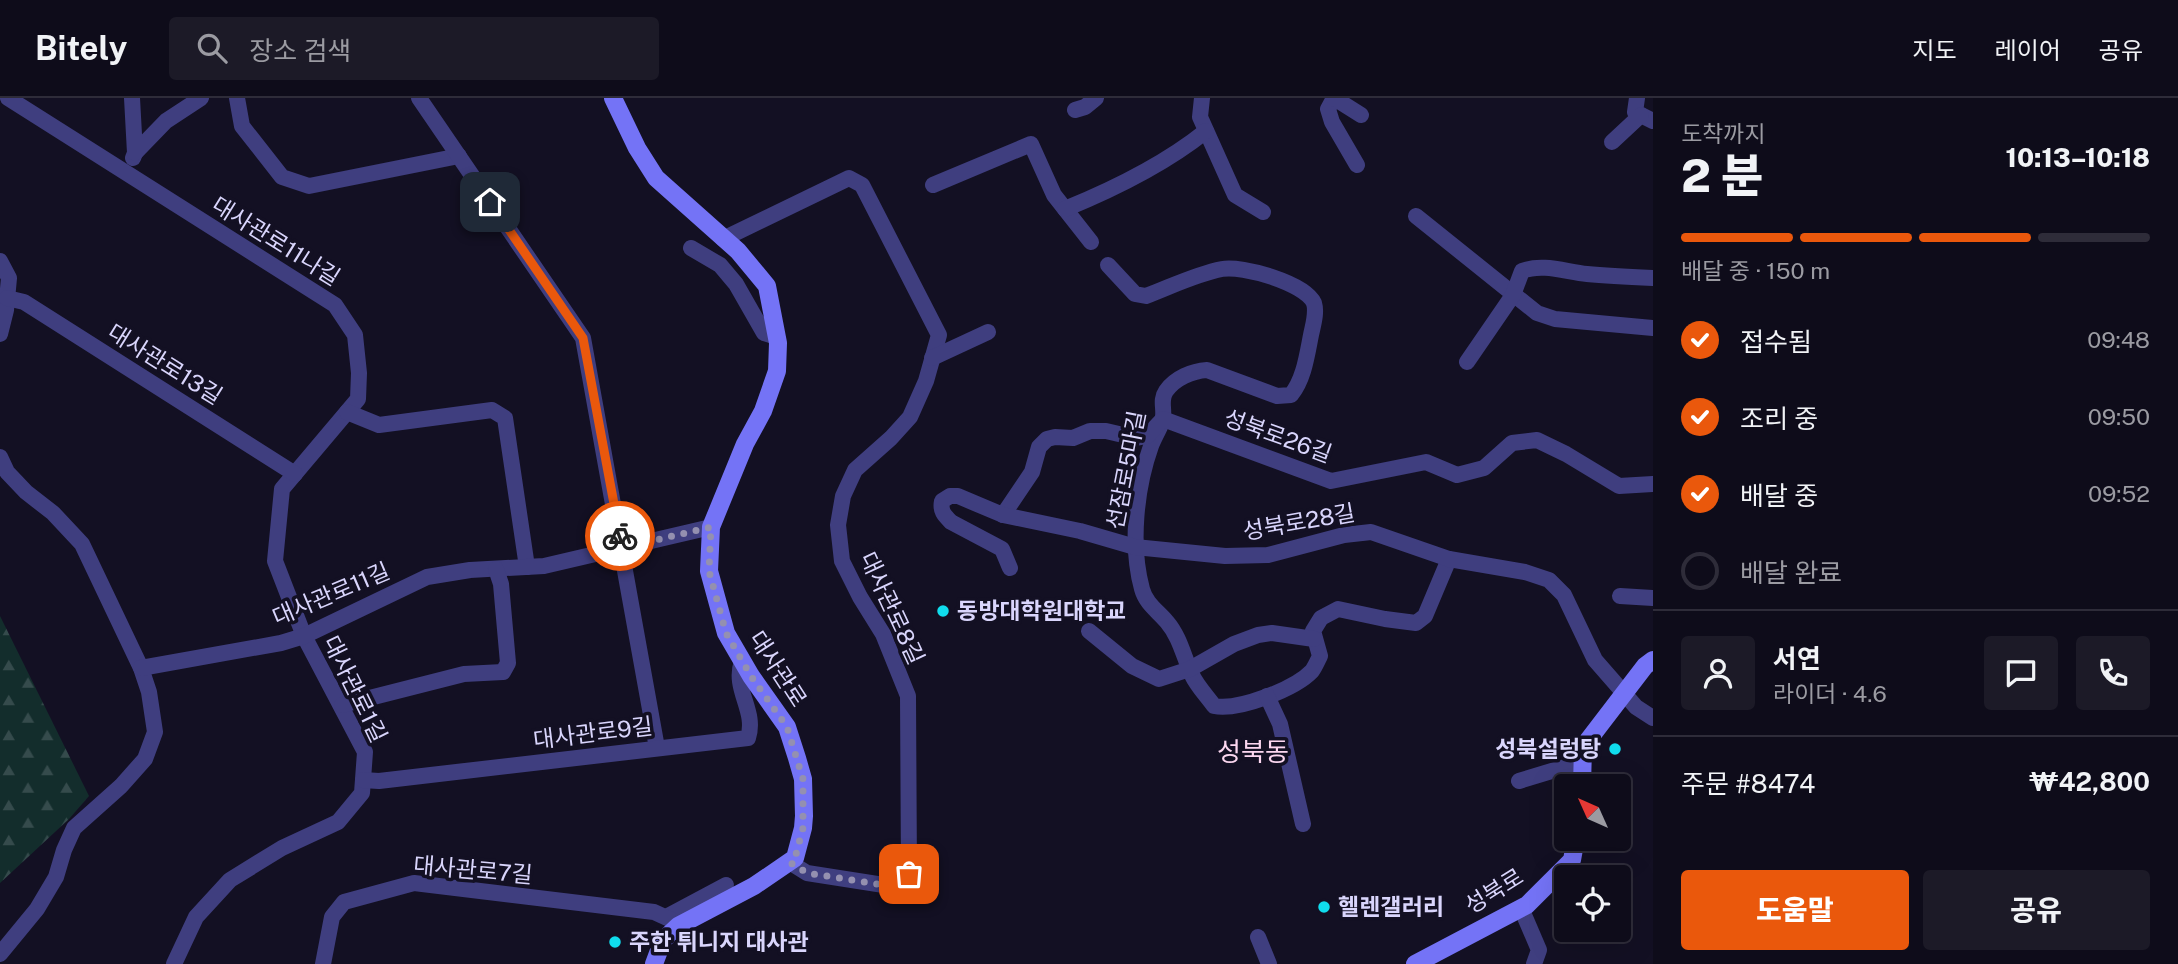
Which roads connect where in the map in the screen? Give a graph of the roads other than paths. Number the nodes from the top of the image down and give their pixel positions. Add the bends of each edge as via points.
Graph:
1 (8, 98) edge
2 (132, 98) edge
3 (201, 98) edge
4 (237, 98) edge
5 (419, 98) edge
6 (613, 98) edge
7 (1096, 98) edge
8 (1202, 98) edge
9 (1334, 98) edge
10 (1637, 98) edge
11 (1075, 110) dead end
12 (1361, 115) dead end
13 (1647, 118) edge
14 (1206, 131) junction
15 (1612, 142) dead end
16 (135, 153) junction
17 (459, 156) junction
18 (1357, 165) dead end
19 (128, 174) junction
20 (933, 185) dead end
21 (1065, 209) junction
22 (1263, 212) dead end
23 (1416, 216) dead end
24 (723, 239) junction
25 (1091, 242) dead end
26 (691, 248) dead end
27 (0, 261) edge
28 (1108, 265) dead end
29 (1653, 278) edge
30 (1513, 295) junction
31 (7, 298) junction
32 (1653, 328) edge
33 (988, 332) dead end
34 (0, 334) edge
35 (777, 337) junction
36 (932, 358) junction
37 (1467, 362) dead end
38 (347, 412) junction
39 (1163, 419) junction
40 (0, 457) edge
41 (295, 474) junction
42 (1653, 484) edge
43 (1003, 515) junction
44 (711, 527) junction
45 (1135, 547) junction
46 (622, 548) junction
47 (1449, 559) junction
48 (527, 567) junction
49 (1010, 568) dead end
50 (496, 569) junction
51 (1620, 596) dead end
52 (1653, 598) edge
53 (1089, 631) dead end
54 (304, 636) junction
55 (1314, 639) junction
56 (1653, 660) edge
57 (742, 661) junction
58 (141, 668) junction
59 (1190, 669) junction
60 (1623, 694) junction
61 (1267, 696) junction
62 (342, 705) junction
63 (1653, 718) edge
64 (657, 748) junction
65 (1582, 766) junction
66 (1582, 774) edge
67 (363, 780) junction
68 (1518, 781) dead end
69 (1303, 824) dead end
70 (1574, 851) edge
71 (791, 863) junction
72 (726, 884) dead end
73 (1521, 908) junction
74 (672, 922) junction
75 (1258, 937) dead end
76 (0, 954) edge
77 (174, 964) edge
78 (323, 964) edge
79 (654, 964) edge
80 (1269, 964) edge
81 (1415, 964) edge
82 (1534, 964) edge

1 - 19 street, 대사관로11나길
2 - 16 street
3 - 16 street via 166,121
4 - 17 street via 242,126 282,177 309,186
5 - 17 street
6 - 24 main road, 대사관로 via 656,178
7 - 11 street
8 - 14 street via 1200,117
9 - 12 street
9 - 18 street via 1328,109 1332,122
10 - 13 street via 1635,112
13 - 15 street
14 - 21 street via 1157,164
14 - 22 street via 1235,195
16 - 19 street
17 - 46 street via 583,338
19 - 38 street, 대사관로11나길 via 335,305 355,335 358,399
20 - 21 street via 1031,144
21 - 25 street
23 - 30 street
24 - 35 main road, 대사관로 via 767,286
24 - 36 street, 대사관로8길 via 849,178 862,185 939,335
26 - 35 street via 720,265 764,333
27 - 31 street via 9,278
28 - 39 street, 선잠로5마길 via 1135,294 1146,296 1222,268 1236,268 1281,281 1306,293 1314,303 1307,356 1291,395 1277,396 1221,373 1196,370 1164,393
29 - 30 street via 1531,267 1522,271
30 - 32 street via 1537,313 1555,319
30 - 37 street
31 - 34 street
31 - 41 street, 대사관로13길 via 24,302
33 - 36 street
35 - 44 main road, 대사관로 via 774,381
36 - 71 street, 대사관로8길 via 910,417 855,470 843,496 838,525 842,561 883,634 908,696 909,874 890,886 807,873
38 - 41 street, 대사관로11나길
38 - 48 street via 379,425 492,410 505,418
39 - 42 street, 성북로26길 via 1331,481 1426,461 1457,475 1483,468 1512,443 1537,440 1619,486
39 - 43 street via 1147,436 1136,438 1090,431 1073,439 1047,439 1039,447 1032,472
39 - 45 street, 선잠로5마길 via 1146,463
40 - 58 street via 7,472 82,544
41 - 54 street, 대사관로11나길 via 282,489 275,561
43 - 45 street, 성북로28길
43 - 49 street, 성북로28길 via 957,496 943,501 941,508 951,522 1002,549
44 - 46 street, 대사관로11길
44 - 57 main road, 대사관로 via 709,571 726,633
45 - 47 street, 성북로28길 via 1225,556 1268,555 1371,532
45 - 59 street, 선잠로5마길 via 1142,593 1168,623
46 - 48 street, 대사관로11길
46 - 64 street
47 - 55 street, 선잠로5마길 via 1425,616 1416,623 1338,609 1321,618
47 - 60 street, 성북로28길 via 1549,580 1564,595 1595,660
48 - 50 street, 대사관로11길
50 - 54 street, 대사관로11길 via 427,577
50 - 62 street via 508,663 503,672 464,674
51 - 52 street
53 - 59 street via 1132,666 1159,679
54 - 58 street, 대사관로11길
54 - 62 street, 대사관로1길
55 - 59 street via 1258,635
55 - 61 street, 선잠로5마길 via 1320,656 1313,670
56 - 60 main road
57 - 64 street, 대사관로9길 via 737,675 752,726 748,738
57 - 71 main road, 대사관로 via 787,727 803,779 803,828
58 - 76 street via 155,732 145,759 74,828 56,877
59 - 61 street, 선잠로5마길 via 1214,706 1227,709
60 - 63 street, 성북로28길
60 - 65 main road via 1583,747
61 - 69 street via 1280,724
62 - 67 street, 대사관로1길 via 365,752
64 - 67 street, 대사관로9길
65 - 66 main road
65 - 68 street
67 - 77 street, 대사관로1길 via 362,793 338,822 282,848 230,880 196,918
70 - 73 main road, 성북로 via 1572,860
71 - 74 main road via 754,886
72 - 74 street
73 - 81 main road, 성북로
73 - 82 street via 1539,950
74 - 78 street, 대사관로7길 via 654,912 414,883 344,902 332,917
74 - 79 main road
75 - 80 street

